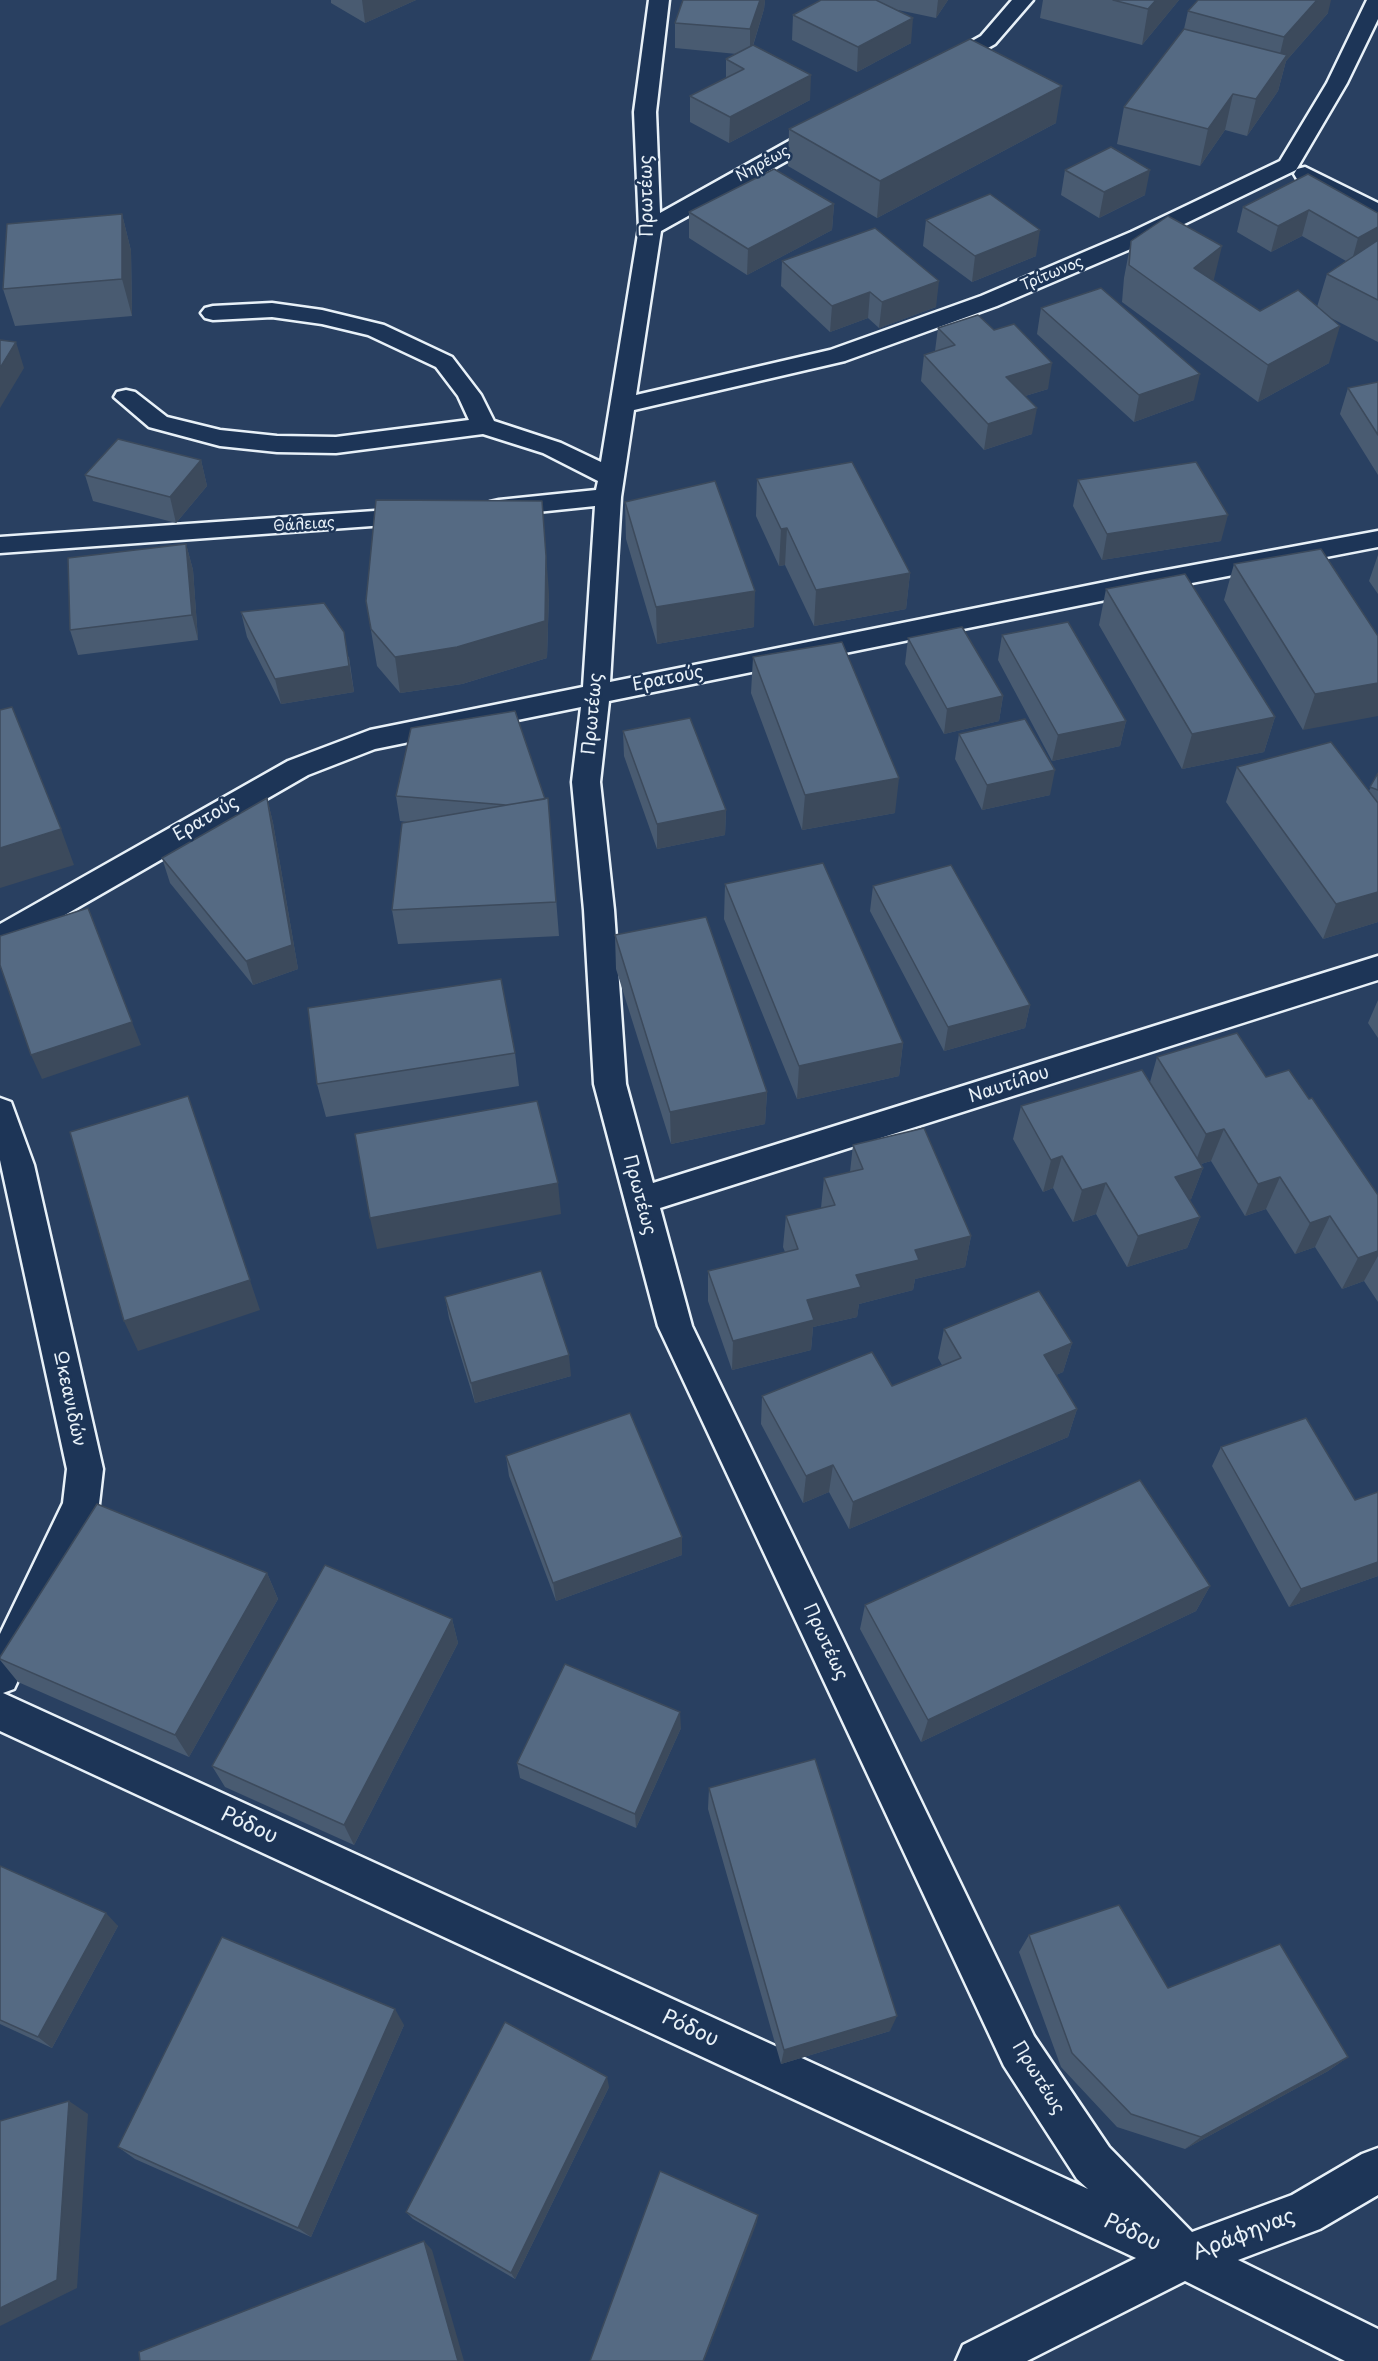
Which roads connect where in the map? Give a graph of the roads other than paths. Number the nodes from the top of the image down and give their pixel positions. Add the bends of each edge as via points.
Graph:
1 (659, 0) edge
2 (1023, 0) edge
3 (1372, 3) edge
4 (920, 79) edge
5 (849, 118) edge
6 (1288, 165) junction
7 (1378, 212) edge
8 (650, 228) junction
9 (213, 314) dead end
10 (126, 398) dead end
11 (624, 405) junction
12 (484, 426) junction
13 (610, 487) junction
14 (478, 510) edge
15 (442, 514) edge
16 (1378, 539) edge
17 (0, 545) edge
18 (596, 694) junction
19 (0, 938) edge
20 (1378, 968) edge
21 (0, 1111) edge
22 (640, 1201) junction
23 (0, 1676) edge
24 (0, 1711) edge
25 (1378, 2170) edge
26 (1185, 2258) junction
27 (1378, 2353) edge
28 (979, 2361) edge

1 - 8 street, Πρωτέως via 645,112
2 - 4 street via 988,40
3 - 6 street via 1337,84
5 - 8 street, Νηρέως
6 - 7 street
6 - 11 street, Τρίτωνος via 1138,237 999,297 859,349
8 - 11 street, Πρωτέως
9 - 12 street via 272,310 376,330 444,362 469,395
10 - 12 street via 158,422 220,438 277,444 336,445
11 - 13 street, Πρωτέως
12 - 13 street via 552,448
13 - 14 street
13 - 18 street, Πρωτέως
15 - 17 street, Θάλειας
16 - 18 street, Ερατούς
18 - 19 street, Ερατούς via 370,740 298,768
18 - 22 street, Πρωτέως via 586,782 610,1084
20 - 22 street, Ναυτίλου
21 - 23 street, Ωκεανιδών via 18,1166 85,1476 81,1503
22 - 26 street, Πρωτέως via 675,1326 1019,2051 1093,2163
24 - 26 street, Ρόδου
25 - 26 street, Αράφηνας via 1305,2213
26 - 27 street, Ρόδου
26 - 28 street, Αράφηνας

